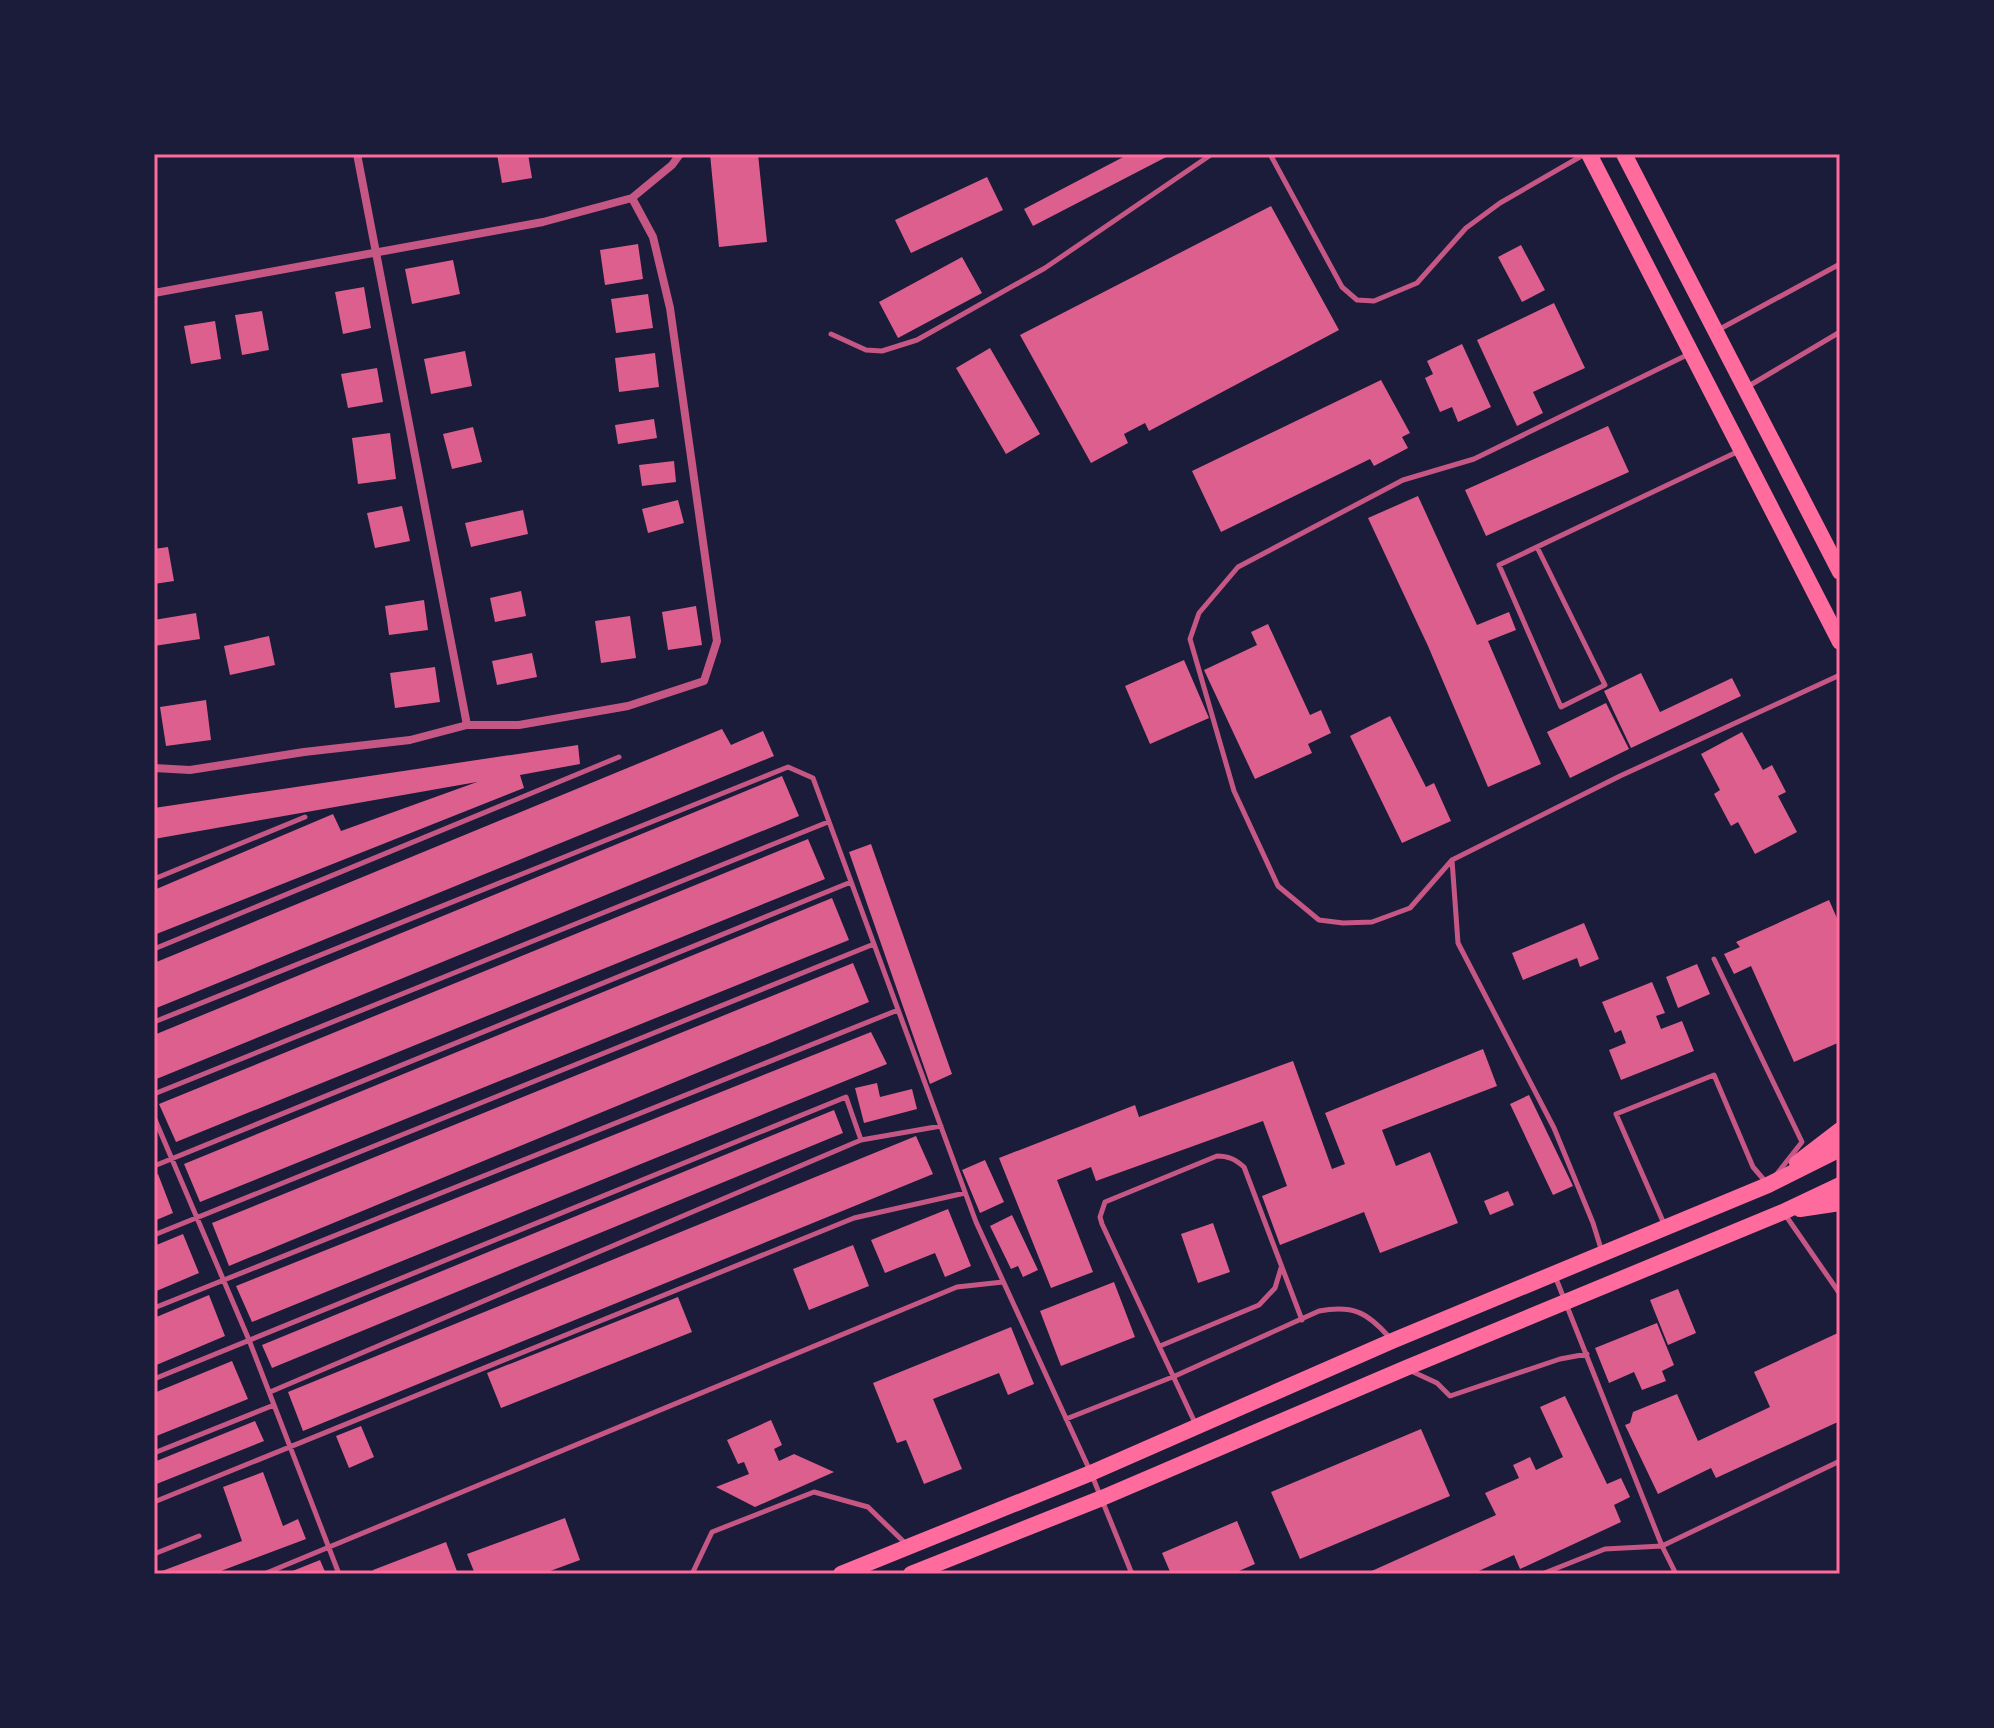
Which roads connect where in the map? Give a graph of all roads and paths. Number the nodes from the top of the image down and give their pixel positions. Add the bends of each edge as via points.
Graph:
1 (357, 154) edge
2 (680, 154) edge
3 (1212, 154) edge
4 (1270, 154) edge
5 (1587, 154) edge
6 (1624, 154) edge
7 (632, 198) junction
8 (377, 254) junction
9 (1840, 264) edge
10 (154, 293) edge
11 (1717, 331) junction
12 (1840, 332) edge
13 (831, 334) dead end
14 (1690, 354) junction
15 (1746, 387) junction
16 (1740, 450) junction
17 (1537, 547) junction
18 (1840, 572) edge
19 (1840, 642) edge
20 (1840, 675) edge
21 (467, 725) junction
22 (619, 757) dead end
23 (154, 768) edge
24 (305, 817) dead end
25 (829, 822) junction
26 (1452, 860) junction
27 (154, 879) edge
28 (851, 882) junction
29 (874, 944) junction
30 (154, 949) edge
31 (1714, 959) dead end
32 (898, 1010) junction
33 (154, 1022) edge
34 (154, 1094) edge
35 (154, 1117) edge
36 (941, 1126) junction
37 (1840, 1130) edge
38 (861, 1140) junction
39 (1840, 1149) edge
40 (172, 1159) junction
41 (154, 1166) edge
42 (1768, 1185) junction
43 (1840, 1185) edge
44 (965, 1193) junction
45 (1840, 1203) edge
46 (1783, 1212) junction
47 (197, 1217) junction
48 (1666, 1227) junction
49 (154, 1235) edge
50 (1603, 1253) junction
51 (1282, 1267) junction
52 (1554, 1274) junction
53 (224, 1280) junction
54 (1003, 1282) junction
55 (1840, 1294) edge
56 (1566, 1303) junction
57 (154, 1308) edge
58 (1302, 1320) junction
59 (249, 1340) junction
60 (1392, 1341) junction
61 (1160, 1346) junction
62 (1587, 1354) junction
63 (1406, 1368) junction
64 (1175, 1376) junction
65 (154, 1379) edge
66 (270, 1392) junction
67 (274, 1405) junction
68 (1066, 1419) junction
69 (1197, 1426) junction
70 (289, 1445) junction
71 (154, 1453) edge
72 (1840, 1461) edge
73 (1091, 1473) junction
74 (1102, 1498) junction
75 (154, 1502) edge
76 (199, 1536) dead end
77 (1662, 1546) junction
78 (909, 1547) junction
79 (329, 1548) junction
80 (154, 1554) edge
81 (264, 1574) edge
82 (339, 1574) edge
83 (692, 1574) edge
84 (841, 1574) edge
85 (911, 1574) edge
86 (1132, 1574) edge
87 (1542, 1574) edge
88 (1676, 1574) edge

1 - 8 street
2 - 7 street
3 - 13 lane via 1045,268 917,340 882,351 866,350
4 - 5 lane via 1342,287 1357,300 1374,301 1417,283 1466,228
5 - 14 highway
6 - 11 highway
7 - 8 street via 543,222
7 - 21 street via 653,237 670,308 717,641 704,681 628,706 519,725
8 - 10 street
8 - 21 street
9 - 11 lane
11 - 15 highway
12 - 15 lane
14 - 16 highway
14 - 26 lane via 1474,459 1375,494 1238,567 1199,613 1190,639 1234,791 1278,886 1319,920 1372,922 1410,908
15 - 18 highway
16 - 17 lane
16 - 19 highway
17 - 17 lane via 1499,565 1561,707 1605,685
20 - 26 lane
21 - 23 street via 410,740 190,770
22 - 30 lane
24 - 27 lane
25 - 28 lane
25 - 33 lane via 813,778 788,767
25 - 34 lane
26 - 50 lane via 1458,943 1554,1128
28 - 29 lane
28 - 40 lane
29 - 32 lane
29 - 47 lane
31 - 42 lane via 1802,1142
32 - 36 lane
32 - 53 lane
35 - 40 lane
36 - 38 lane
36 - 44 lane
37 - 42 highway
38 - 59 lane via 846,1097
38 - 66 lane
39 - 42 highway
40 - 41 lane
40 - 47 lane
42 - 48 highway
42 - 48 lane via 1753,1167 1714,1075 1616,1114
43 - 46 highway
44 - 54 lane
44 - 70 lane via 854,1218
45 - 46 highway
46 - 55 lane
46 - 56 highway
47 - 49 lane
47 - 53 lane
48 - 50 highway
50 - 52 highway
51 - 58 lane
51 - 61 lane via 1275,1288 1259,1305
51 - 61 lane via 1244,1167 1227,1156 1105,1202 1102,1224
52 - 56 lane
52 - 60 highway
53 - 57 lane
53 - 59 lane
54 - 68 lane
54 - 79 lane via 957,1287
56 - 62 lane
56 - 63 highway
58 - 60 lane via 1319,1311 1357,1311 1373,1319
58 - 64 lane
59 - 65 lane
59 - 66 lane
60 - 69 highway
61 - 64 lane
62 - 63 lane via 1450,1396
62 - 77 lane
63 - 74 highway
64 - 68 lane
64 - 69 lane
66 - 67 lane
67 - 70 lane
67 - 71 lane
68 - 73 lane
69 - 73 highway
70 - 75 lane
70 - 79 lane
72 - 77 lane
73 - 74 lane
73 - 78 highway
74 - 85 highway
74 - 86 lane
76 - 80 lane
77 - 87 lane via 1605,1549
77 - 88 lane
78 - 83 lane via 868,1507 814,1492 712,1532
78 - 84 highway
79 - 81 lane
79 - 82 lane

